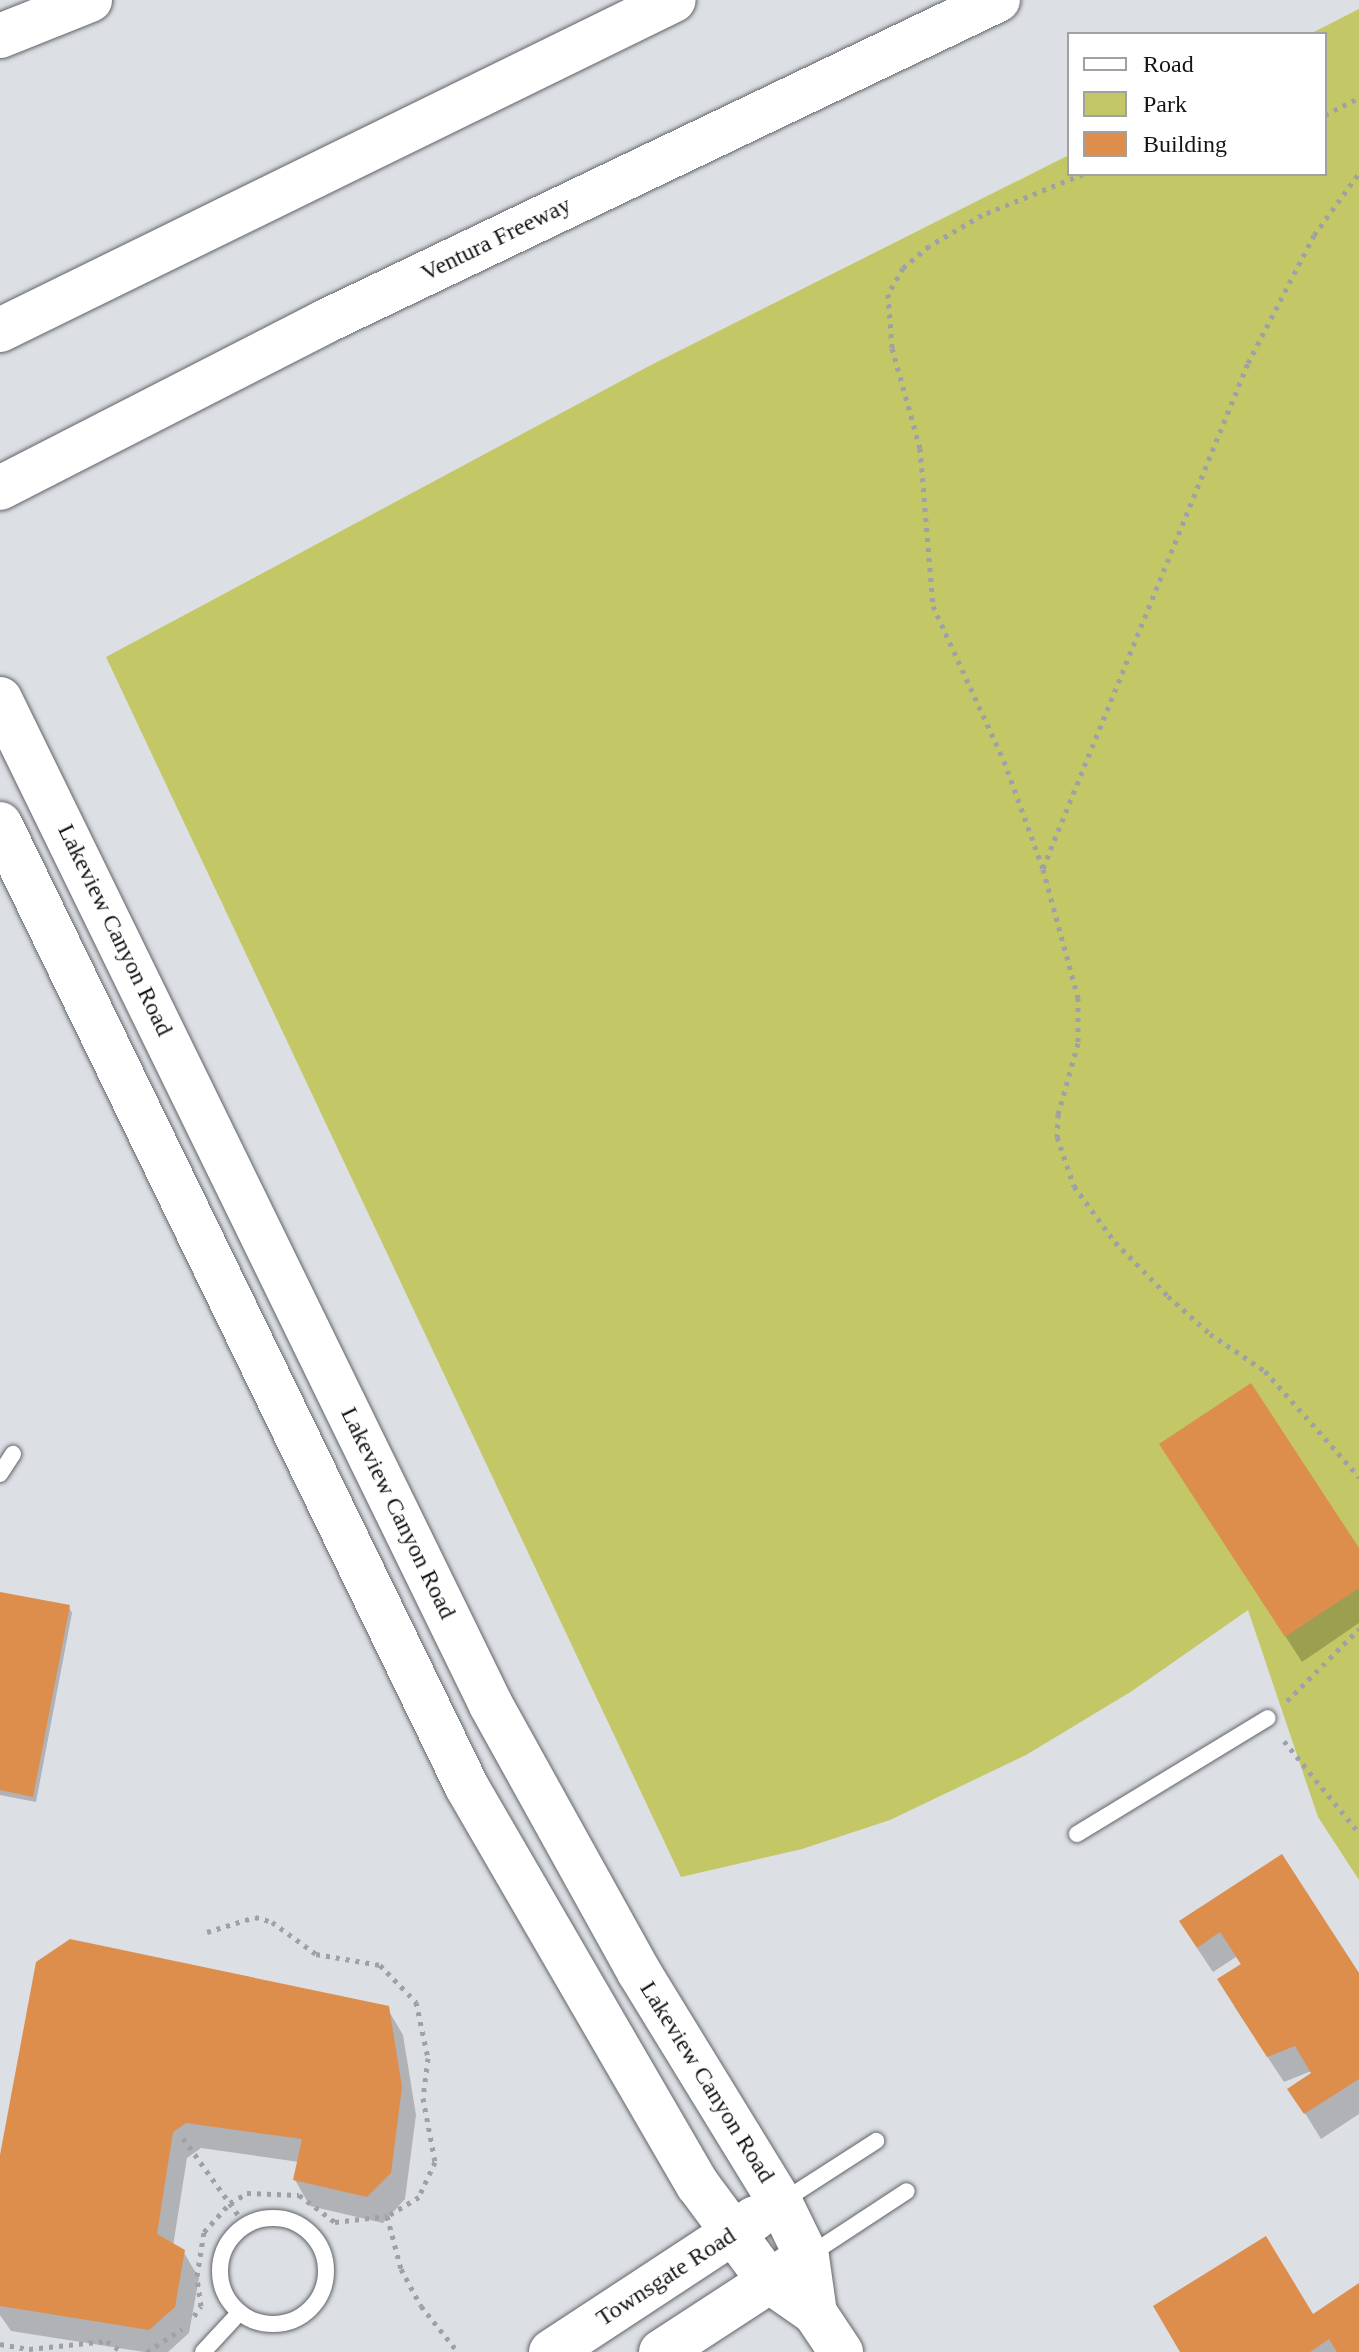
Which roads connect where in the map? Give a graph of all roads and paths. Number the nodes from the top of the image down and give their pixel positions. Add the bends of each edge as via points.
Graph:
1 (90, 0) edge
2 (674, 0) edge
3 (998, 0) edge
4 (0, 36) edge
5 (1359, 98) edge
6 (1327, 114) edge
7 (1359, 173) edge
8 (1078, 176) edge
9 (0, 330) edge
10 (0, 488) edge
11 (0, 699) edge
12 (0, 824) edge
13 (1043, 869) junction
14 (13, 1454) dead end
15 (0, 1474) edge
16 (1359, 1477) edge
17 (1359, 1629) edge
18 (1268, 1718) junction
19 (1359, 1833) edge
20 (1077, 1834) dead end
21 (207, 1932) dead end
22 (183, 2138) dead end
23 (876, 2141) dead end
24 (907, 2191) dead end
25 (780, 2202) junction
26 (230, 2203) junction
27 (387, 2216) junction
28 (246, 2226) junction
29 (731, 2233) junction
30 (807, 2257) junction
31 (769, 2281) junction
32 (240, 2312) junction
33 (815, 2313) junction
34 (0, 2344) edge
35 (122, 2352) edge
36 (147, 2352) edge
37 (203, 2352) edge
38 (458, 2352) edge
39 (551, 2352) edge
40 (661, 2352) edge
41 (841, 2352) edge

1 - 4 main road
2 - 9 main road
3 - 10 main road, Ventura Freeway via 324,322
5 - 6 path
7 - 13 path via 1307,247 1248,363
8 - 13 path via 982,215 914,257 894,280 887,316 920,448 933,606 1004,761
11 - 25 main road, Lakeview Canyon Road via 491,1705 639,1972
12 - 29 main road, Lakeview Canyon Road via 467,1787 690,2172
13 - 16 path via 1078,998 1078,1043 1058,1114 1062,1161 1074,1186 1115,1242 1210,1334 1265,1371
14 - 15 lane
17 - 18 path
18 - 19 path
18 - 20 lane
21 - 27 path via 255,1917 272,1922 316,1954 380,1965 416,2002 428,2058 423,2098 435,2162 419,2197
22 - 26 path
23 - 25 lane
24 - 30 lane
25 - 29 main road, Townsgate Road
25 - 30 main road, Lakeview Canyon Road
26 - 27 path via 247,2193 299,2195 335,2222
26 - 28 path
26 - 36 path via 204,2232 197,2276 201,2306 188,2325
27 - 38 path via 401,2269 421,2306
28 - 32 lane via 226,2247 221,2264 222,2282
28 - 32 lane via 269,2218 302,2226 324,2254 326,2271 318,2301 302,2315 270,2324
29 - 31 main road, Lakeview Canyon Road
29 - 39 main road, Townsgate Road
30 - 31 main road
30 - 33 main road, Lakeview Canyon Road
31 - 33 main road, Lakeview Canyon Road
31 - 40 main road
32 - 37 lane
33 - 41 main road, Lakeview Canyon Road
34 - 35 path via 29,2349 107,2341

